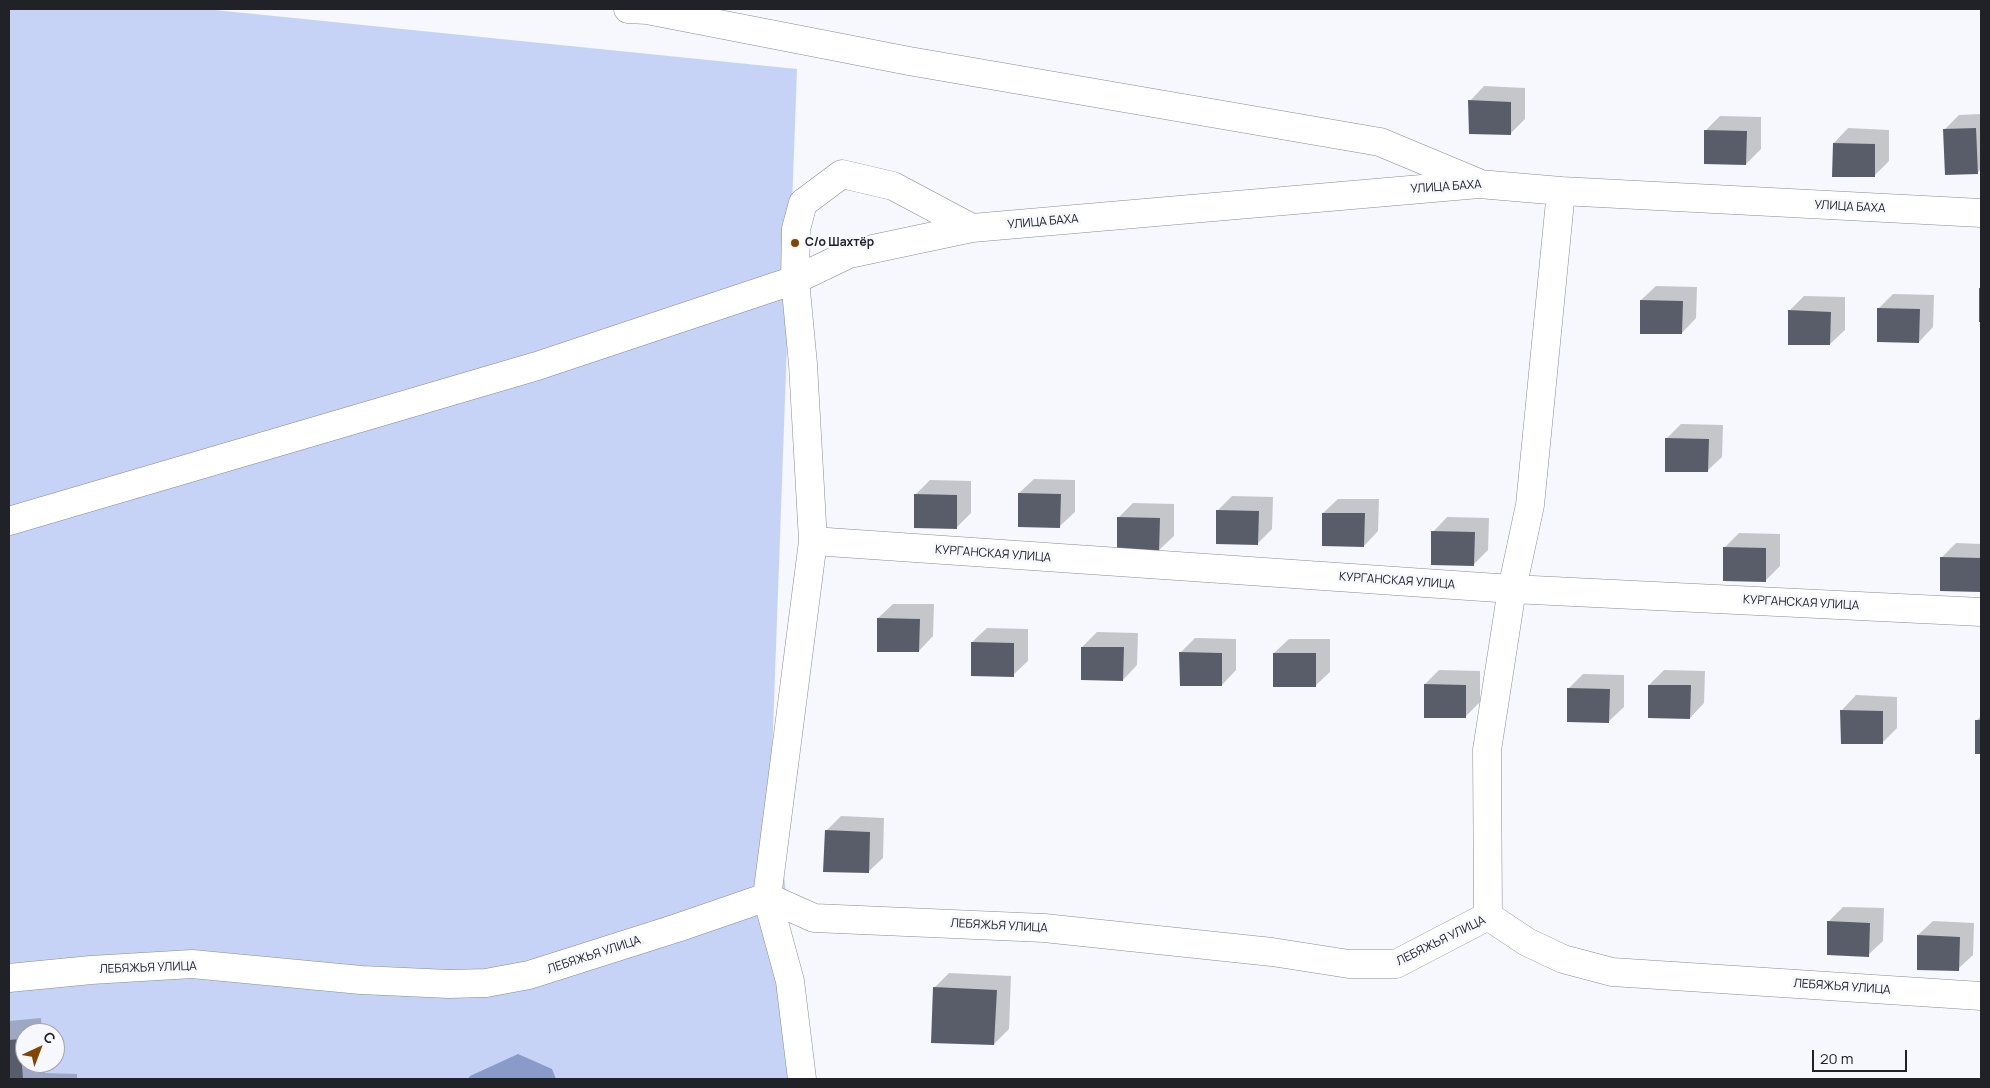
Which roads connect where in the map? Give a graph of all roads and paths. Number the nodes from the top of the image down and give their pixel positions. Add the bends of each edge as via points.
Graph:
1 (628, 9) edge
2 (1479, 184) junction
3 (1561, 191) junction
4 (1981, 213) edge
5 (972, 228) junction
6 (795, 280) junction
7 (9, 521) edge
8 (812, 542) junction
9 (1512, 589) junction
10 (1981, 612) edge
11 (767, 897) junction
12 (1488, 916) junction
13 (9, 978) edge
14 (1981, 996) edge
15 (802, 1079) edge

1 - 2 street via 1380,142
2 - 3 street, УЛИЦА БАХА
2 - 5 street, УЛИЦА БАХА
3 - 4 street, УЛИЦА БАХА
3 - 9 street via 1530,505
5 - 6 street, УЛИЦА БАХА via 849,254
5 - 6 street via 893,186 842,174 803,203 796,229
6 - 7 street, УЛИЦА БАХА via 536,366
6 - 8 street via 803,364
8 - 9 street, КУРГАНСКАЯ УЛИЦА
8 - 11 street
9 - 10 street, КУРГАНСКАЯ УЛИЦА
9 - 12 street via 1487,750
11 - 12 street, ЛЕБЯЖЬЯ УЛИЦА via 814,918 1044,928 1272,952 1349,964 1396,964
11 - 13 street, ЛЕБЯЖЬЯ УЛИЦА via 529,975 486,982 448,984 361,980 192,964
11 - 15 street via 790,981
12 - 14 street, ЛЕБЯЖЬЯ УЛИЦА via 1527,942 1563,959 1612,972

